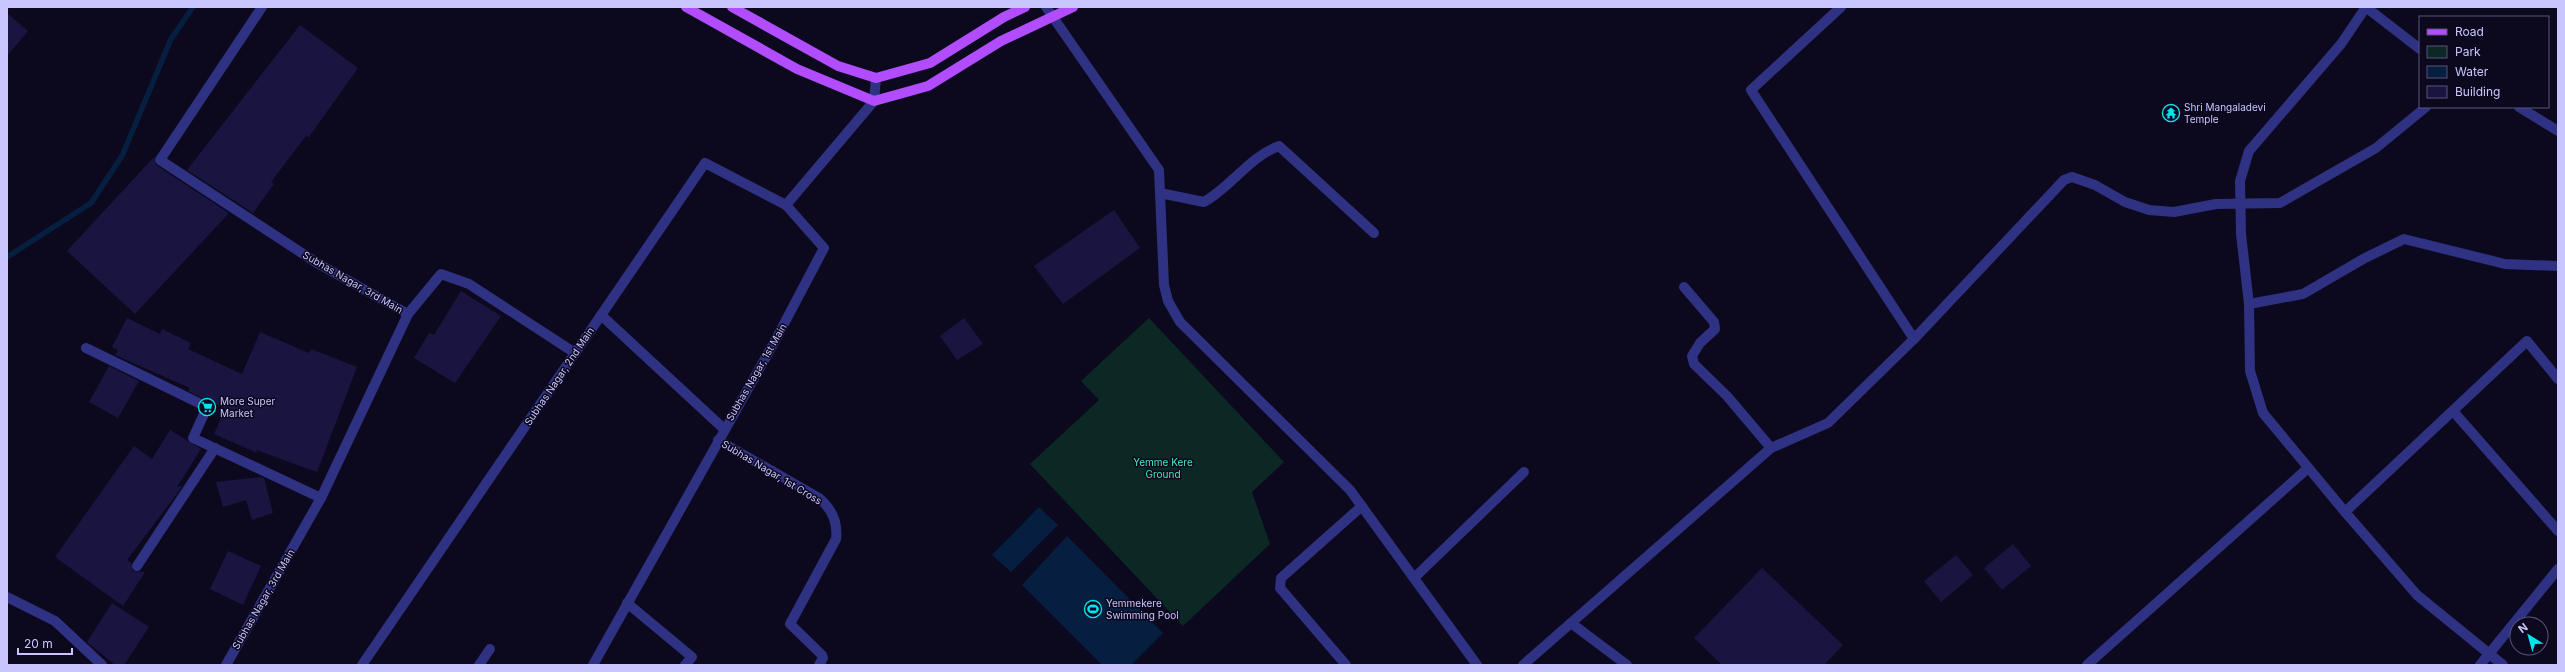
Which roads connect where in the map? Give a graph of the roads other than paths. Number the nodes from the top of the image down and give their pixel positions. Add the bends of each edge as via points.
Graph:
1 (262, 7) edge
2 (686, 7) edge
3 (732, 7) edge
4 (1025, 7) edge
5 (1046, 7) edge
6 (1073, 7) edge
7 (1841, 7) edge
8 (2366, 8) edge
9 (1053, 15) junction
10 (2419, 48) edge
11 (876, 78) junction
12 (874, 102) junction
13 (2425, 108) edge
14 (2521, 108) edge
15 (2558, 131) edge
16 (1160, 192) junction
17 (2240, 205) junction
18 (786, 206) junction
19 (1374, 233) dead end
20 (2558, 266) edge
21 (1684, 287) dead end
22 (2249, 304) junction
23 (408, 314) junction
24 (601, 315) junction
25 (1914, 339) junction
26 (86, 348) dead end
27 (575, 353) junction
28 (2558, 379) edge
29 (2453, 411) junction
30 (724, 429) junction
31 (718, 440) junction
32 (215, 448) junction
33 (1771, 448) junction
34 (2308, 468) junction
35 (1524, 472) dead end
36 (321, 498) junction
37 (1362, 506) junction
38 (2346, 512) junction
39 (2558, 531) edge
40 (136, 566) dead end
41 (2558, 569) edge
42 (1414, 578) junction
43 (7, 597) edge
44 (628, 603) junction
45 (1571, 622) junction
46 (490, 649) dead end
47 (2488, 655) junction
48 (102, 665) edge
49 (226, 665) edge
50 (362, 665) edge
51 (479, 665) edge
52 (593, 665) edge
53 (685, 665) edge
54 (819, 665) edge
55 (1346, 665) edge
56 (1477, 665) edge
57 (1523, 665) edge
58 (1627, 665) edge
59 (2087, 665) edge
60 (2480, 665) edge
61 (2502, 665) edge

1 - 23 street, Subhas Nagar, 3rd Main via 160,160 317,263
2 - 12 main road via 797,69
3 - 11 main road via 838,66
4 - 11 main road via 1004,17 930,63
5 - 9 street
6 - 9 main road
7 - 25 street via 1751,90
8 - 10 street
8 - 17 street via 2341,44 2249,151 2240,181
9 - 12 main road via 1001,40 928,86
9 - 16 street via 1159,170
11 - 12 street
12 - 18 street
13 - 17 street via 2376,148 2280,203
14 - 15 street
16 - 19 street via 1204,202 1219,194 1260,155 1279,146
16 - 37 street via 1164,284 1168,301 1180,322 1350,490
17 - 22 street
17 - 25 street via 2216,204 2174,212 2149,210 2125,202 2090,183 2072,177 2064,180
18 - 24 street, Subhas Nagar, 2nd Main via 705,163
18 - 30 street, Subhas Nagar, 1st Main via 824,248
20 - 22 street via 2504,264 2404,239 2303,294
21 - 33 street via 1714,322 1716,329 1700,343 1692,356 1694,364 1727,396
22 - 34 street via 2250,371 2263,413
23 - 27 street via 441,274 469,284
23 - 36 street, Subhas Nagar, 3rd Main
24 - 27 street, Subhas Nagar, 2nd Main
24 - 30 street
25 - 33 street via 1828,422
26 - 32 street via 207,407 193,438
27 - 50 street, Subhas Nagar, 2nd Main
28 - 29 street via 2527,341
29 - 38 street
29 - 39 street
30 - 31 street, Subhas Nagar, 1st Main
31 - 44 street, Subhas Nagar, 1st Main
31 - 54 street, Subhas Nagar, 1st Cross via 819,498 834,517 836,539 790,624 822,655 824,658
32 - 36 street
32 - 40 street
33 - 45 street
34 - 38 street
34 - 59 street
35 - 42 street
36 - 49 street, Subhas Nagar, 3rd Main
37 - 42 street
37 - 55 street via 1281,578 1280,588
38 - 47 street via 2417,595
41 - 47 street
42 - 56 street
43 - 48 street via 55,621
44 - 52 street, Subhas Nagar, 1st Main
44 - 53 street via 692,657
45 - 57 street
45 - 58 street
46 - 51 street
47 - 60 street
47 - 61 street

